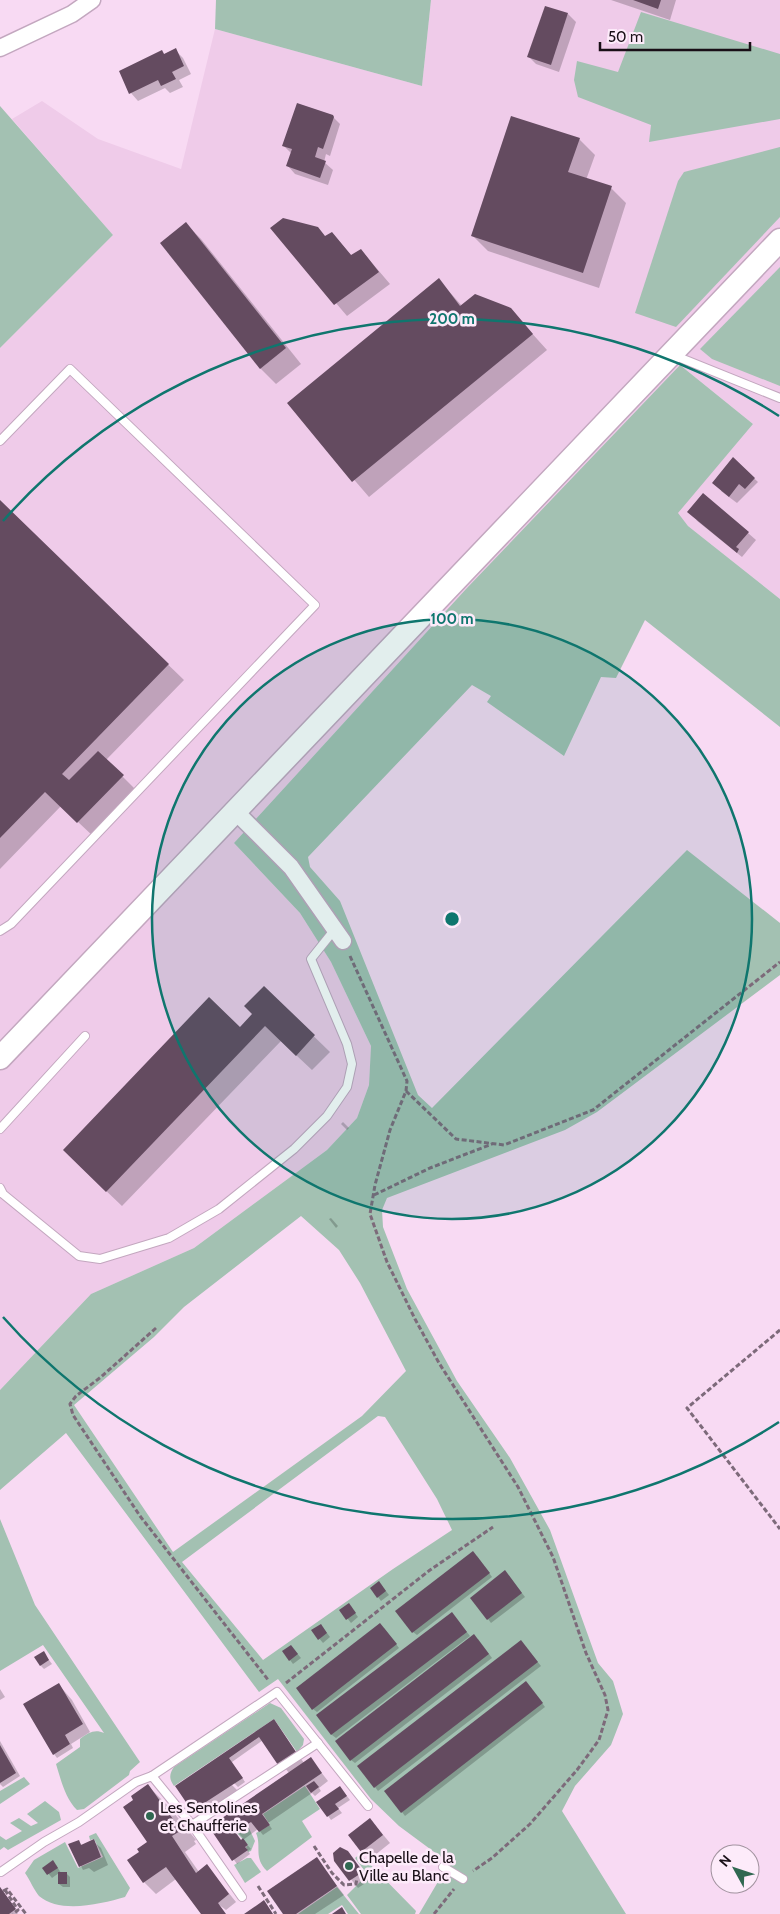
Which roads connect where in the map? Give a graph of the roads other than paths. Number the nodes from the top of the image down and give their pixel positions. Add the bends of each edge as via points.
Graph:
1 (92, 0) edge
2 (0, 48) edge
3 (780, 240) edge
4 (671, 355) junction
5 (780, 398) edge
6 (0, 441) edge
7 (235, 811) junction
8 (0, 931) edge
9 (339, 935) joint
10 (86, 1036) dead end
11 (0, 1058) edge
12 (0, 1129) edge
13 (0, 1188) edge
14 (318, 1743) junction
15 (152, 1776) junction
16 (368, 1806) dead end
17 (192, 1824) junction
18 (443, 1867) dead end
19 (1, 1872) dead end
20 (463, 1879) road end
21 (242, 1897) dead end

1 - 2 street via 72,14
3 - 4 main road
4 - 5 lane
4 - 7 main road
6 - 8 lane via 70,369 315,606 11,924
7 - 9 street via 292,867
7 - 11 main road
9 - 13 lane via 311,959 347,1044 352,1064 346,1086 327,1116 294,1149 219,1209 169,1238 100,1259 80,1256 3,1194
10 - 12 lane
14 - 15 lane via 277,1692
14 - 16 lane
14 - 17 lane
15 - 17 lane
15 - 19 lane via 136,1782
17 - 21 lane
18 - 20 lane

